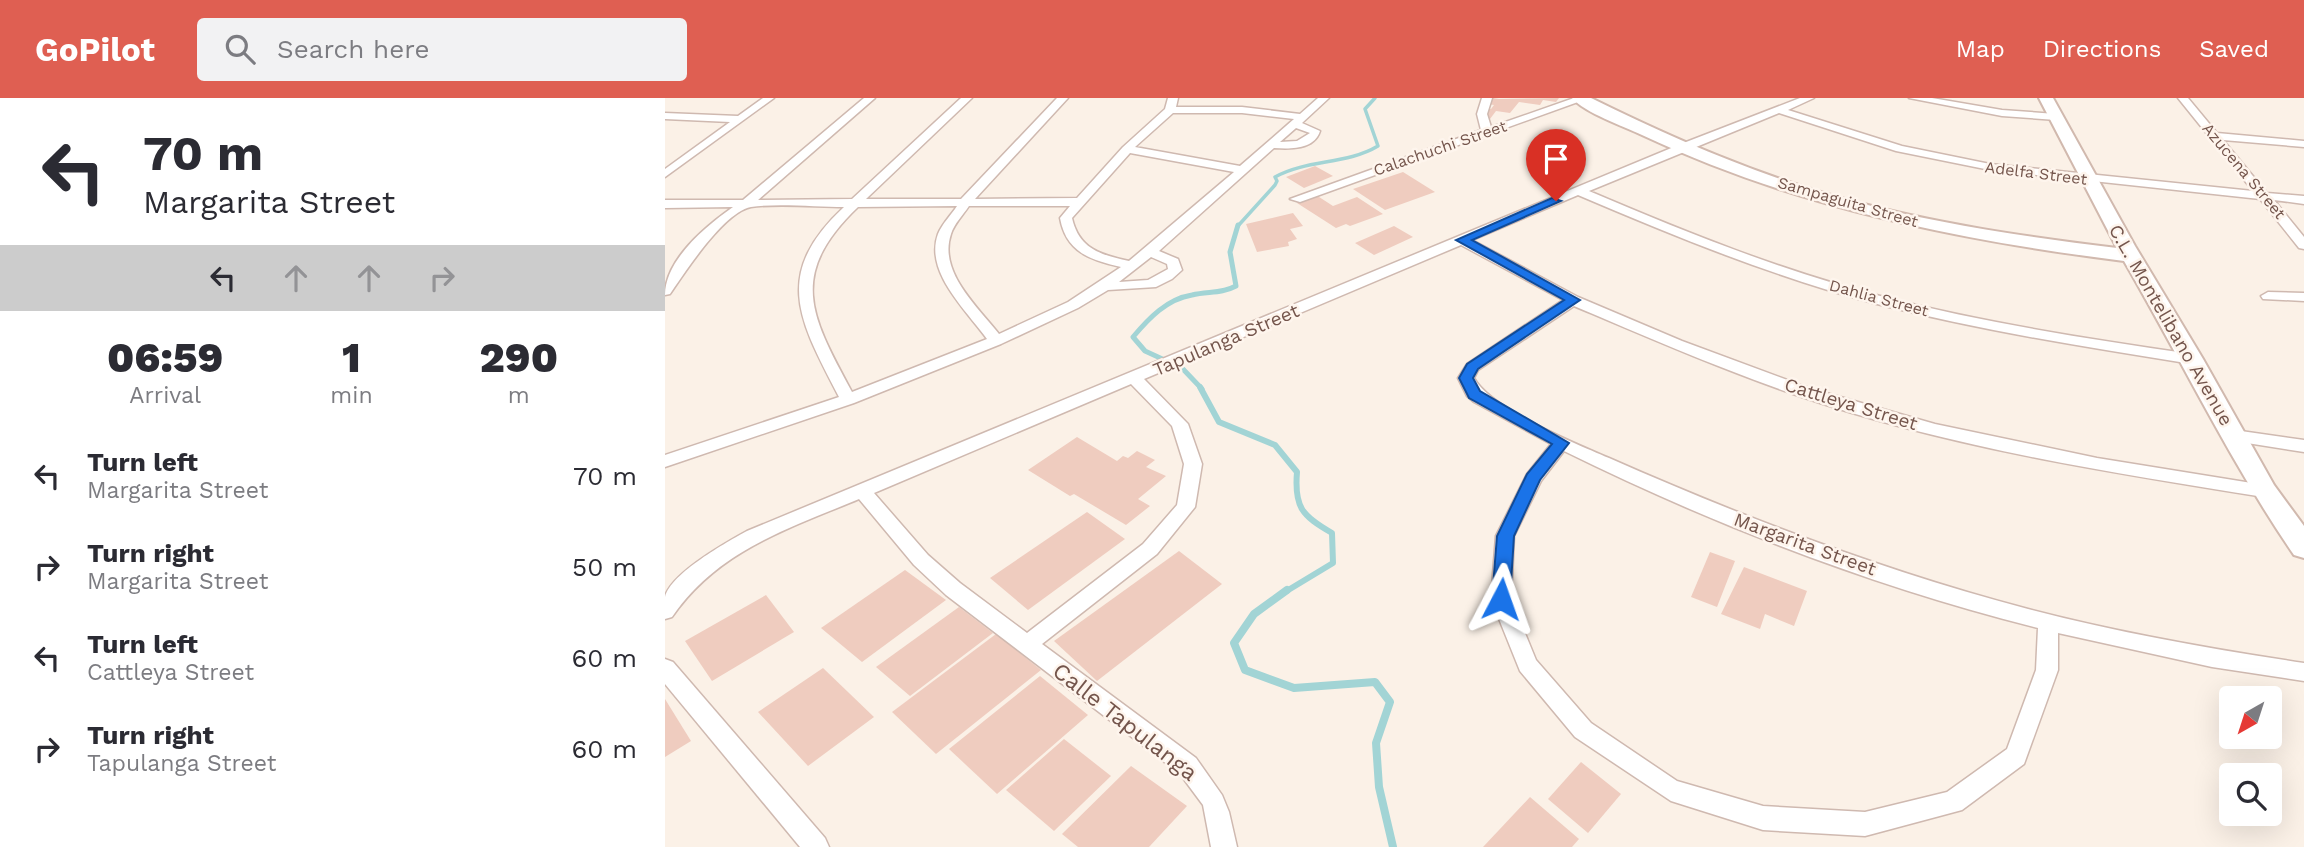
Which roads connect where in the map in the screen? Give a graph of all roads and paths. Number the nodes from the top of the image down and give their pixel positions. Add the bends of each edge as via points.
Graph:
1 (769, 98) edge
2 (870, 98) edge
3 (967, 98) edge
4 (1063, 98) edge
5 (1324, 98) edge
6 (1487, 98) edge
7 (1581, 98) edge
8 (1809, 98) edge
9 (1914, 98) edge
10 (2183, 98) edge
11 (1171, 104) edge
12 (2051, 108) edge
13 (1776, 109) junction
14 (665, 116) edge
15 (740, 119) junction
16 (1299, 120) junction
17 (1487, 131) junction
18 (2215, 136) junction
19 (2304, 144) edge
20 (1271, 145) junction
21 (1685, 146) junction
22 (1127, 149) junction
23 (1243, 170) junction
24 (665, 174) edge
25 (2091, 180) junction
26 (1579, 191) junction
27 (2264, 197) junction
28 (1296, 199) dead end
29 (2304, 200) edge
30 (966, 201) junction
31 (748, 202) junction
32 (858, 202) junction
33 (1080, 202) junction
34 (665, 204) edge
35 (1462, 240) junction
36 (2304, 245) edge
37 (1150, 252) junction
38 (2131, 257) junction
39 (1132, 266) junction
40 (1105, 286) junction
41 (665, 291) edge
42 (2268, 296) dead end
43 (2304, 297) edge
44 (1573, 300) junction
45 (996, 341) junction
46 (2193, 359) junction
47 (1134, 378) junction
48 (848, 399) junction
49 (2234, 436) junction
50 (1561, 443) junction
51 (2304, 446) edge
52 (667, 455) edge
53 (861, 489) junction
54 (2264, 491) junction
55 (2282, 517) junction
56 (2304, 520) edge
57 (2304, 547) edge
58 (665, 611) edge
59 (2048, 622) junction
60 (1026, 645) junction
61 (665, 668) edge
62 (2304, 672) edge
63 (816, 847) edge
64 (1224, 847) edge

1 - 15 street
2 - 31 street
3 - 32 street
4 - 30 street
5 - 16 street
6 - 17 street via 1481,119
7 - 17 street, Calachuchi Street
7 - 21 street, Sampaguita Street
8 - 13 street, Tapulanga Street
9 - 12 street via 2002,113
10 - 18 street, Azucena Street
11 - 16 street
11 - 22 street
12 - 25 street, C.L. Montelibano Avenue
13 - 21 street, Tapulanga Street
13 - 25 street, Adelfa Street via 1941,159
14 - 15 street
15 - 24 street
16 - 20 street
16 - 20 street via 1315,134 1307,142
17 - 28 street, Calachuchi Street
18 - 19 street
18 - 27 street, Azucena Street
20 - 23 street
21 - 26 street, Tapulanga Street
21 - 38 street, Sampaguita Street via 1780,184 1878,214 1990,237
22 - 23 street
22 - 33 street
23 - 37 street
25 - 27 street, Adelfa Street
25 - 38 street, C.L. Montelibano Avenue
26 - 35 street, Tapulanga Street
26 - 46 street, Dahlia Street via 1664,228 1835,287 2053,338
27 - 29 street, Adelfa Street
27 - 36 street, Azucena Street
30 - 32 street
30 - 33 street
30 - 45 street via 945,233 944,264 949,278
31 - 32 street
31 - 34 street
31 - 41 street via 716,225
32 - 48 street via 833,224 806,275 805,298 819,344
33 - 39 street via 1066,218 1067,234 1075,245 1094,257
35 - 44 street, Cattleya Street
35 - 47 street, Tapulanga Street
37 - 39 street
37 - 40 street via 1173,262 1175,270 1165,280 1151,286
38 - 46 street, C.L. Montelibano Avenue
39 - 40 street
40 - 45 street
42 - 43 street
44 - 50 street, Margarita Street via 1472,367 1466,378 1474,394
44 - 54 street, Cattleya Street via 1803,392 1922,425 2097,464
45 - 48 street
46 - 49 street, C.L. Montelibano Avenue
47 - 53 street, Tapulanga Street
47 - 60 street via 1180,424 1192,464 1186,507 1150,549
48 - 52 street
49 - 51 street
49 - 54 street, C.L. Montelibano Avenue
50 - 59 street, Margarita Street via 1681,498 1848,562
50 - 59 street via 1533,478 1505,536 1501,599 1528,665 1583,730 1671,790 1763,818 1865,824 1953,802 2016,756 2047,670
53 - 58 street, Tapulanga Street via 713,558 683,583
53 - 60 street, Calle Tapulanga via 921,560
54 - 55 street, C.L. Montelibano Avenue
55 - 56 street
55 - 57 street, C.L. Montelibano Avenue
59 - 62 street, Margarita Street via 2222,662
60 - 64 street, Calle Tapulanga via 1188,766 1218,809
61 - 63 street

